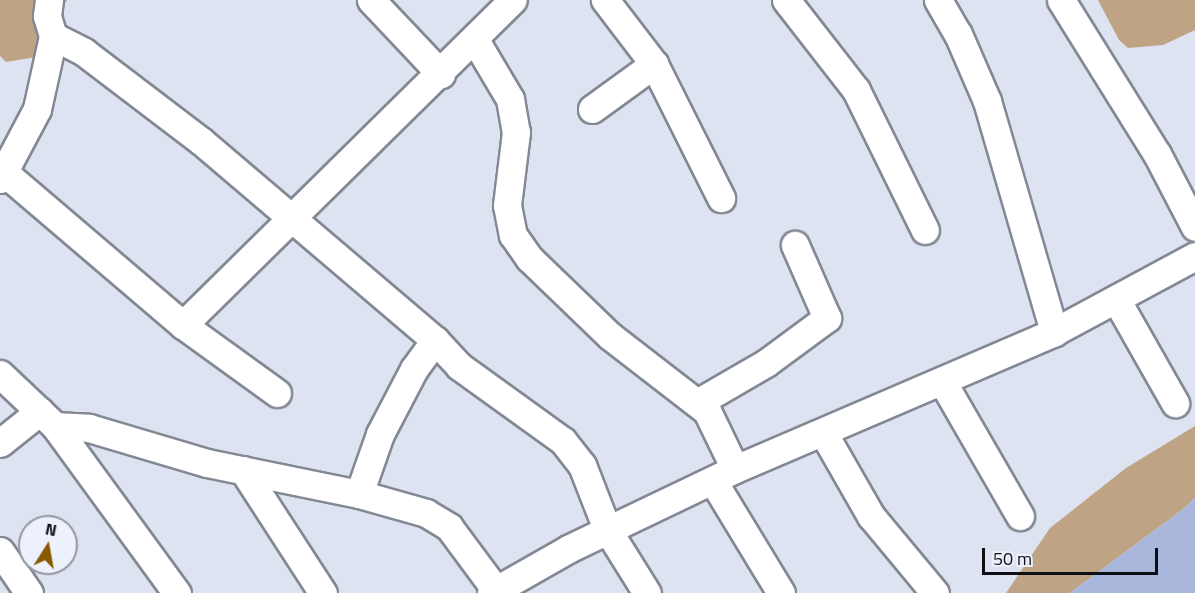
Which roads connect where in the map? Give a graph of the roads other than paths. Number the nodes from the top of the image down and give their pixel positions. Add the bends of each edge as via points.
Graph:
1 (49, 0) edge
2 (371, 0) edge
3 (513, 0) edge
4 (605, 0) edge
5 (786, 0) edge
6 (938, 0) edge
7 (1061, 0) edge
8 (52, 36) junction
9 (475, 40) junction
10 (654, 64) junction
11 (441, 74) junction
12 (592, 108) dead end
13 (3, 177) edge
14 (721, 198) dead end
15 (289, 218) junction
16 (1195, 227) edge
17 (925, 230) dead end
18 (795, 245) dead end
19 (1195, 256) edge
20 (1116, 299) junction
21 (183, 325) junction
22 (1054, 332) junction
23 (435, 340) junction
24 (0, 374) edge
25 (942, 381) junction
26 (277, 393) dead end
27 (697, 403) junction
28 (1175, 403) dead end
29 (48, 418) junction
30 (824, 434) junction
31 (0, 443) edge
32 (243, 470) junction
33 (724, 475) junction
34 (359, 495) junction
35 (1020, 516) dead end
36 (607, 529) junction
37 (0, 551) edge
38 (495, 592) edge
39 (29, 593) edge
40 (177, 593) edge
41 (322, 593) edge
42 (647, 593) edge
43 (781, 593) edge
44 (935, 593) edge

1 - 8 street via 47,16
2 - 11 street
3 - 9 street
4 - 10 street
5 - 17 street via 856,90
6 - 22 street via 958,34 987,101
7 - 16 street via 1157,154
8 - 13 street via 37,109
8 - 15 street via 84,52 201,141
9 - 11 street
9 - 27 street via 510,99 516,132 507,205 513,235 529,258 610,336
10 - 12 street
10 - 14 street
11 - 15 street
13 - 21 street
15 - 21 street
15 - 23 street
18 - 27 street via 827,318 766,363
19 - 20 street
20 - 22 street
20 - 28 street
21 - 26 street
22 - 25 street
23 - 34 street via 389,416
23 - 36 street via 459,366 563,441 582,465
24 - 29 street
25 - 30 street
25 - 35 street
27 - 33 street via 707,411
29 - 31 street
29 - 32 street
29 - 40 street
30 - 33 street
30 - 44 street via 871,516
32 - 34 street
32 - 41 street
33 - 36 street
33 - 43 street
34 - 38 street via 426,513 449,526
36 - 38 street
36 - 42 street
37 - 39 street

